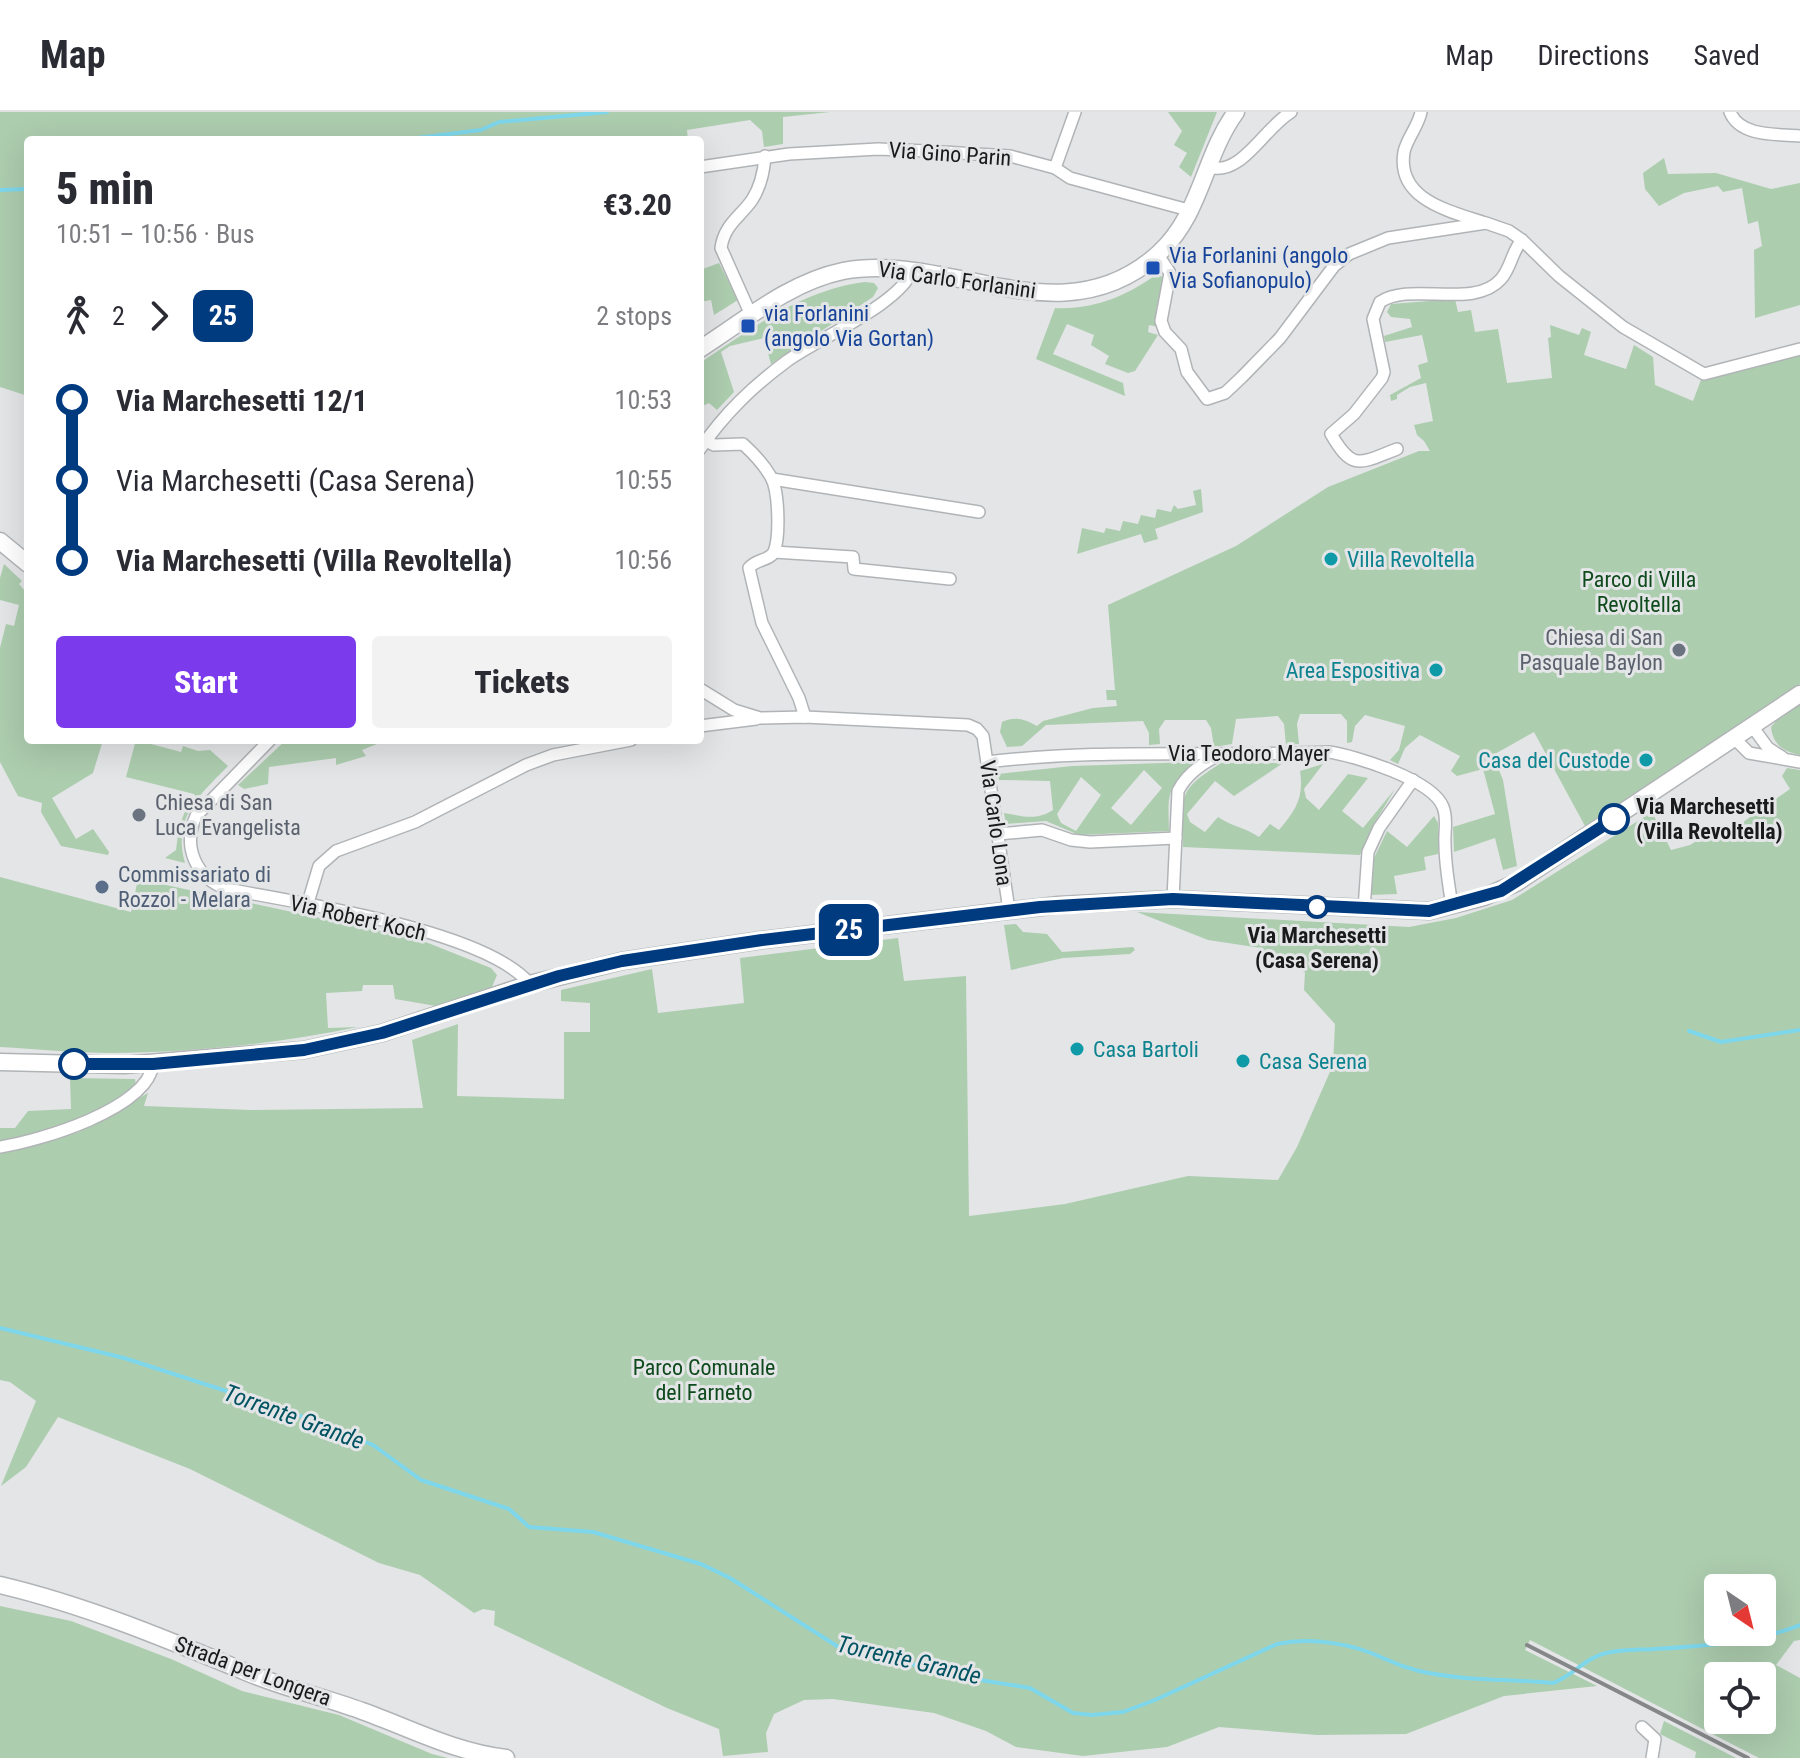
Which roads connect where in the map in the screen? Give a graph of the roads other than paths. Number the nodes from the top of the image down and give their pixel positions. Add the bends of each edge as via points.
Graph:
1 (1075, 112) edge
2 (1236, 112) edge
3 (1291, 112) edge
4 (1421, 112) edge
5 (1730, 112) edge
6 (1800, 136) edge
7 (765, 156) junction
8 (704, 166) edge
9 (1209, 167) junction
10 (1055, 168) junction
11 (1192, 211) junction
12 (1486, 223) junction
13 (1522, 240) junction
14 (1158, 255) junction
15 (912, 270) junction
16 (751, 315) junction
17 (704, 346) edge
18 (1800, 349) edge
19 (704, 444) edge
20 (704, 445) edge
21 (1397, 449) dead end
22 (772, 479) junction
23 (979, 512) dead end
24 (0, 541) edge
25 (774, 552) junction
26 (24, 561) edge
27 (950, 579) dead end
28 (704, 691) edge
29 (1800, 694) edge
30 (805, 717) junction
31 (760, 718) junction
32 (704, 725) edge
33 (1752, 726) junction
34 (1734, 738) junction
35 (266, 744) edge
36 (610, 744) edge
37 (1221, 754) junction
38 (1786, 759) junction
39 (987, 762) junction
40 (1800, 762) edge
41 (1413, 780) junction
42 (998, 834) junction
43 (1176, 838) junction
44 (1173, 899) junction
45 (307, 906) junction
46 (1452, 906) junction
47 (1364, 909) junction
48 (1009, 910) junction
49 (530, 984) junction
50 (0, 1062) edge
51 (153, 1064) junction
52 (0, 1147) edge
53 (0, 1585) edge
54 (1642, 1727) dead end
55 (506, 1758) edge
56 (1652, 1758) edge

1 - 10 street
2 - 9 main road, Via Carlo Forlanini
3 - 9 street via 1231,168
4 - 12 street via 1404,153 1407,182 1413,192
5 - 6 street via 1745,129
7 - 8 street, Via Gino Parin
7 - 10 street, Via Gino Parin via 878,149 1010,156
7 - 16 street via 753,199 727,227 721,248
9 - 11 main road, Via Carlo Forlanini
10 - 11 street, Via Gino Parin via 1070,178
11 - 14 main road, Via Carlo Forlanini
12 - 13 street
12 - 14 street via 1388,238 1349,254 1242,377 1225,393 1207,399 1161,321 1170,273
13 - 18 street via 1623,327 1704,374
13 - 21 street via 1493,286 1380,302 1373,319 1382,378 1331,434 1351,460
14 - 15 main road, Via Carlo Forlanini via 1111,283 1074,292 997,288
15 - 16 main road, Via Carlo Forlanini via 881,267 830,275
15 - 19 street via 908,281 884,301 752,388
16 - 17 main road, Via Carlo Forlanini
20 - 22 street via 743,444
22 - 23 street
22 - 25 street via 778,515
24 - 26 main road
25 - 27 street via 853,557 854,569
25 - 30 street via 749,568 762,623
28 - 31 street
29 - 33 main road
30 - 31 street
30 - 39 street, Via Carlo Lona via 968,725 983,736
31 - 32 street
33 - 34 main road
33 - 38 street via 1768,748
34 - 38 street via 1749,753
34 - 46 main road via 1516,883
35 - 45 street, Via Robert Koch via 196,816 192,855 217,886
36 - 45 street via 526,765 428,816 336,851 319,866
37 - 39 street, Via Teodoro Mayer via 1045,755
37 - 41 street, Via Teodoro Mayer via 1329,752
37 - 43 street via 1182,782
38 - 40 street
39 - 42 street, Via Carlo Lona
41 - 46 street, Via Teodoro Mayer via 1443,807
41 - 47 street via 1368,852
42 - 43 street via 1042,830 1071,840 1107,842
42 - 48 street, Via Carlo Lona
43 - 44 street
44 - 47 main road
44 - 48 main road
45 - 49 street, Via Robert Koch via 443,937 504,963
46 - 47 main road via 1414,912
48 - 49 main road via 685,950
49 - 51 main road via 344,1042
50 - 51 main road
51 - 52 street via 150,1080 107,1110 65,1131
53 - 55 main road, Strada per Longera via 62,1601 441,1744
54 - 56 street via 1655,1739

